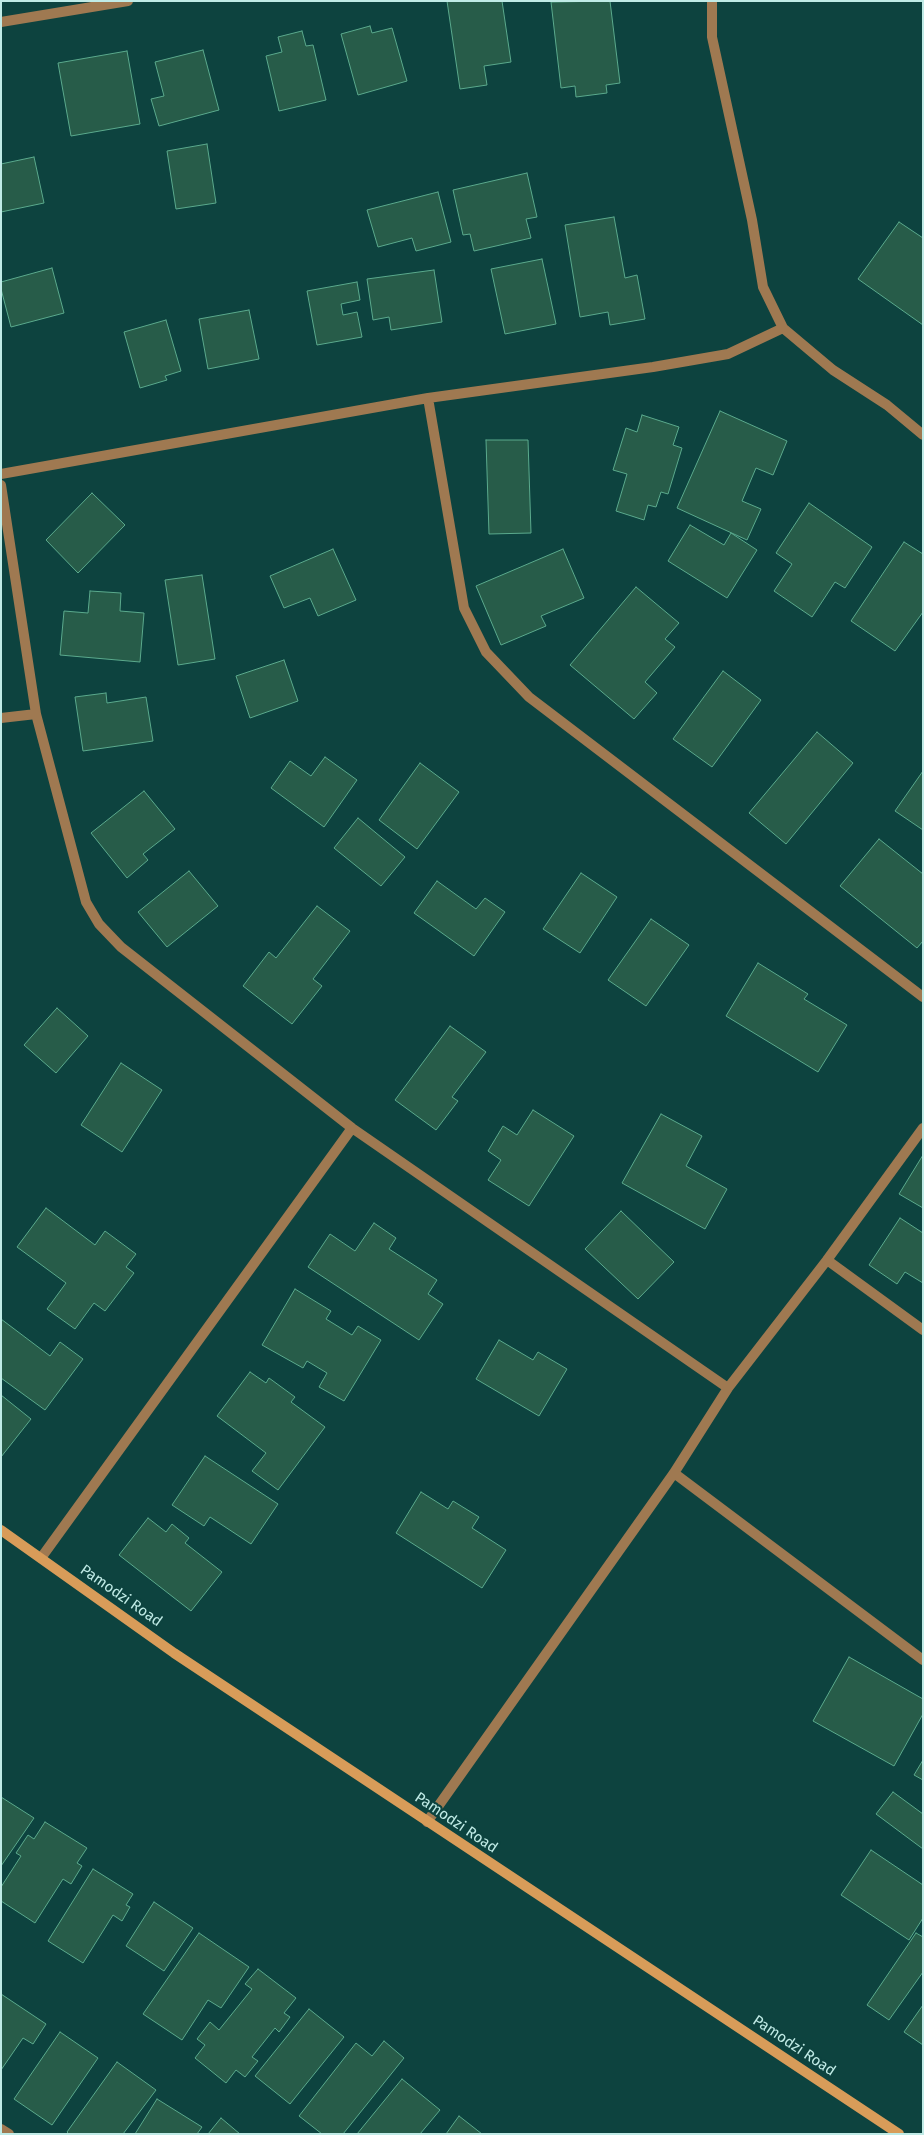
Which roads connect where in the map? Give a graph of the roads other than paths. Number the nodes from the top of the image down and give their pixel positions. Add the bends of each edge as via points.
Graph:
1 (128, 1) edge
2 (712, 1) edge
3 (1, 22) edge
4 (783, 328) junction
5 (428, 398) junction
6 (923, 435) edge
7 (1, 474) edge
8 (1, 485) edge
9 (36, 714) junction
10 (1, 718) edge
11 (923, 997) edge
12 (352, 1128) junction
13 (923, 1128) edge
14 (826, 1260) junction
15 (923, 1330) edge
16 (728, 1388) junction
17 (674, 1473) junction
18 (1, 1530) edge
19 (41, 1558) junction
20 (923, 1660) edge
21 (427, 1822) junction
22 (1, 2129) edge
23 (9, 2134) edge
24 (899, 2134) edge

1 - 3 street
2 - 4 street via 712,37 752,220 763,287
4 - 5 street via 728,354
4 - 6 street via 833,370 886,405
5 - 7 street
5 - 11 street via 464,608 486,652 529,697
8 - 9 street
9 - 10 street
9 - 12 street via 86,902 99,924 122,947
12 - 16 street
12 - 19 street
13 - 14 street
14 - 15 street
14 - 16 street
16 - 17 street
17 - 20 street
17 - 21 street
18 - 19 street, Pamodzi Road
19 - 21 street, Pamodzi Road via 174,1653
21 - 24 street, Pamodzi Road
22 - 23 street

